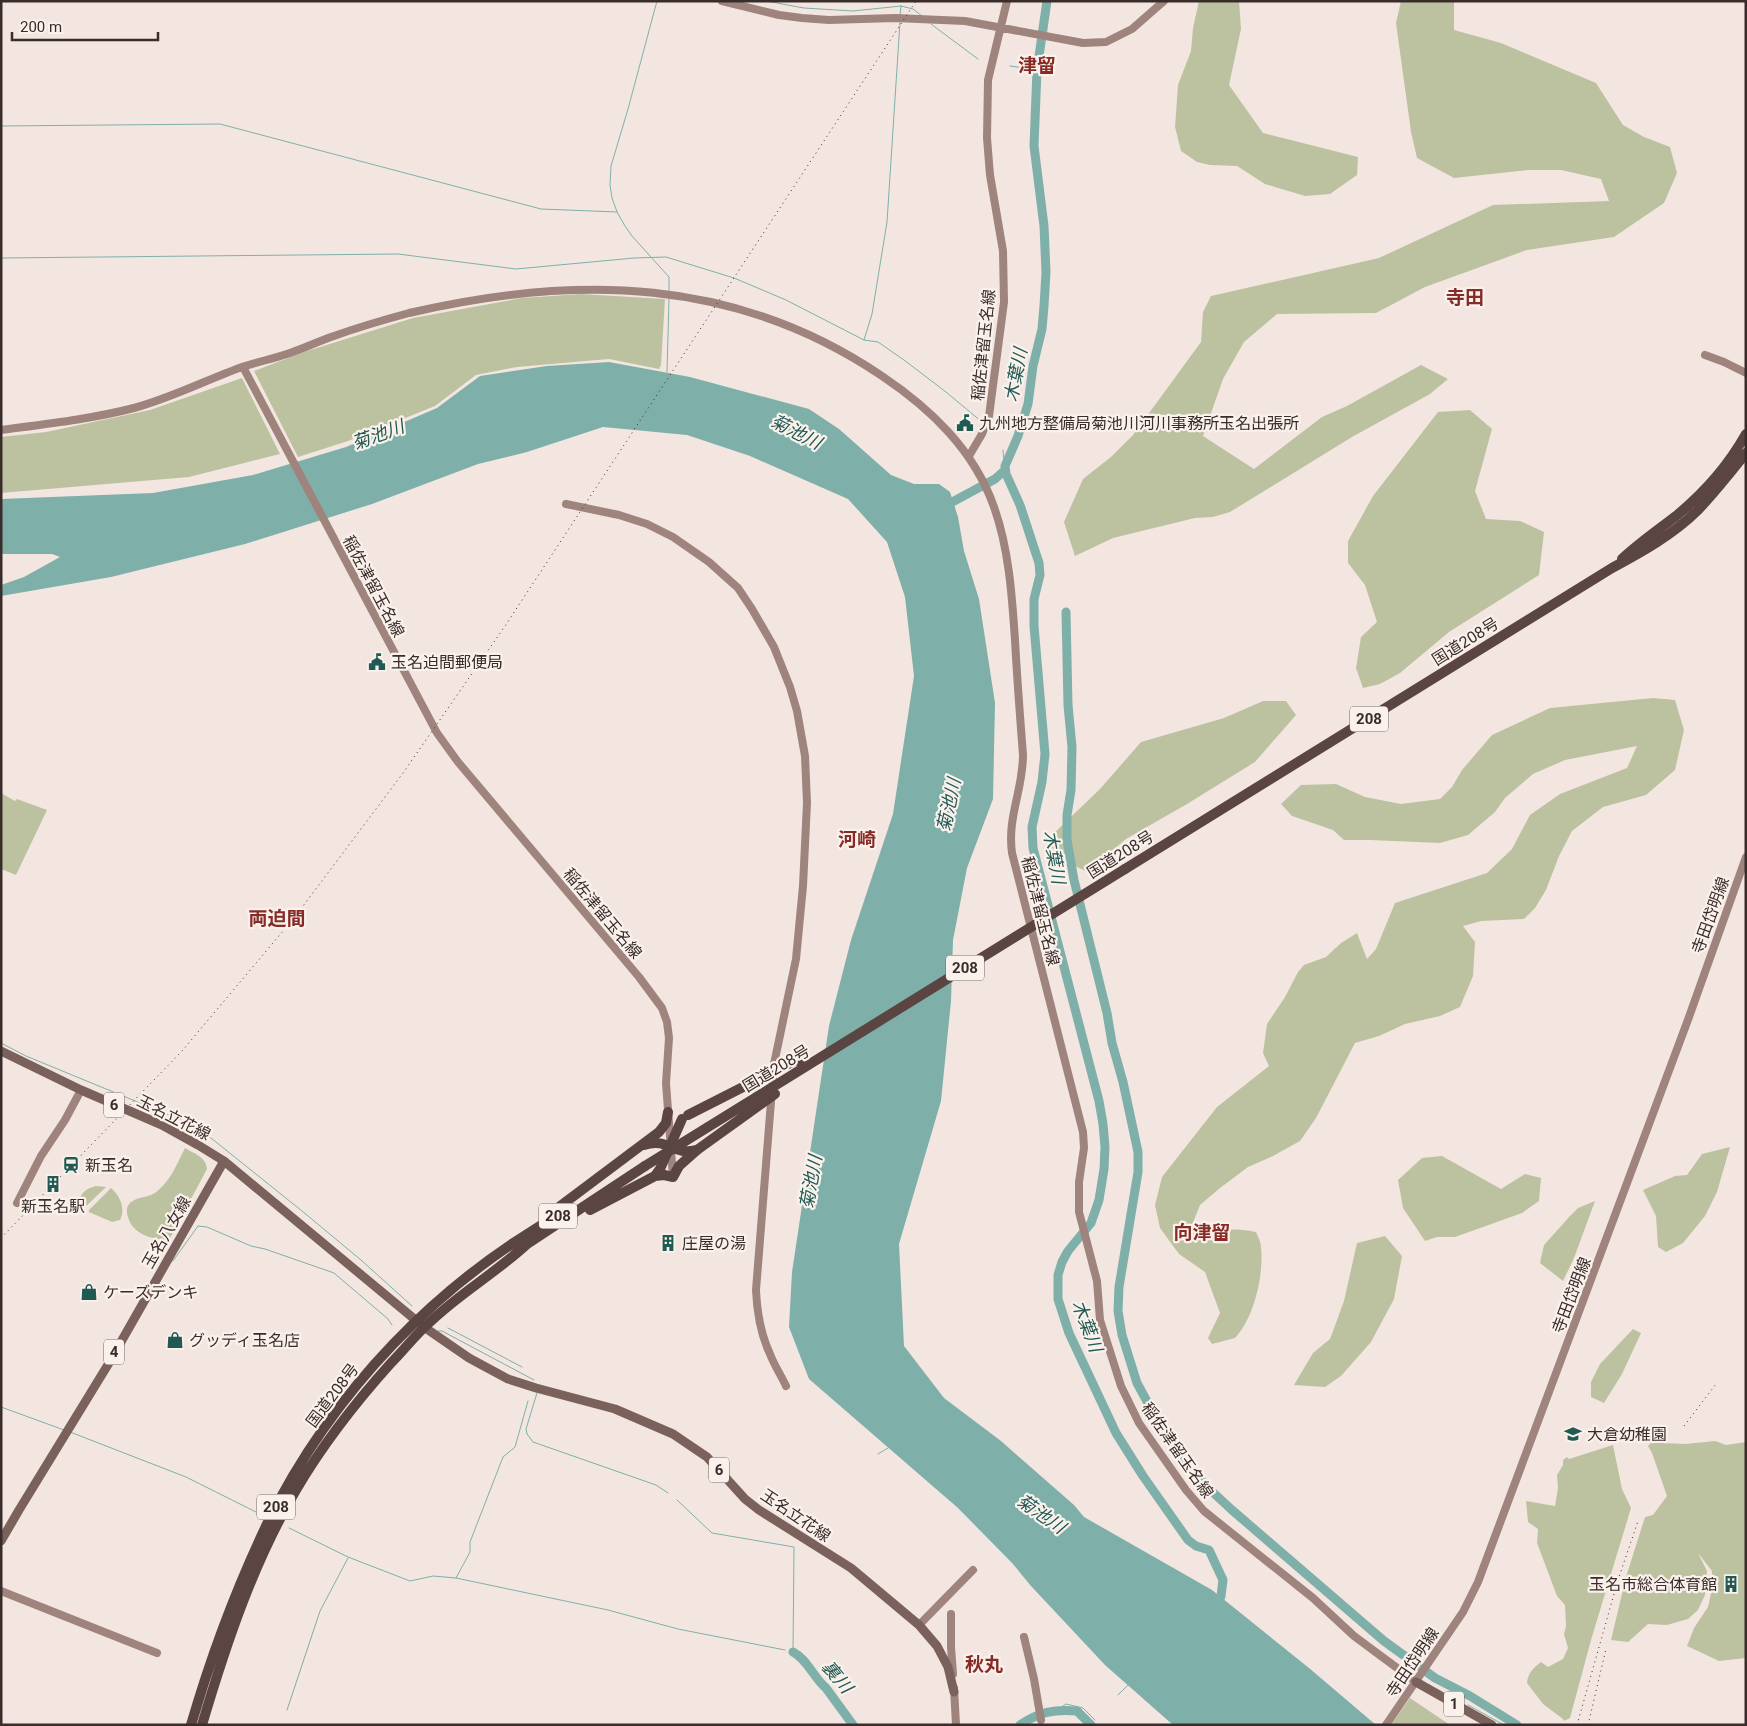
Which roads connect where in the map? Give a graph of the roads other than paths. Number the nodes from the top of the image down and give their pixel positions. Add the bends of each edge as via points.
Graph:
1 (722, 1) edge
2 (1007, 1) edge
3 (1164, 1) edge
4 (1002, 28) junction
5 (1705, 355) dead end
6 (243, 366) junction
7 (1746, 373) edge
8 (1, 430) edge
9 (1746, 434) edge
10 (1746, 453) edge
11 (969, 456) junction
12 (566, 504) dead end
13 (1612, 568) junction
14 (1746, 857) edge
15 (1, 1051) edge
16 (832, 1052) junction
17 (805, 1067) junction
18 (81, 1090) junction
19 (668, 1112) junction
20 (685, 1117) junction
21 (640, 1146) junction
22 (670, 1146) junction
23 (697, 1150) junction
24 (224, 1161) junction
25 (655, 1176) junction
26 (673, 1177) junction
27 (620, 1183) junction
28 (17, 1203) dead end
29 (498, 1253) junction
30 (514, 1256) junction
31 (420, 1323) junction
32 (786, 1386) dead end
33 (1, 1541) edge
34 (973, 1570) dead end
35 (1, 1591) edge
36 (951, 1614) dead end
37 (920, 1625) junction
38 (1024, 1637) dead end
39 (157, 1653) dead end
40 (1416, 1682) junction
41 (954, 1692) junction
42 (1041, 1720) dead end
43 (191, 1725) edge
44 (202, 1725) edge
45 (956, 1725) edge
46 (1386, 1725) edge
47 (1492, 1725) edge

1 - 4 main road via 802,18 948,19
2 - 4 main road, 稲佐津留玉名線
3 - 4 main road via 1132,29 1106,42 1084,44
4 - 11 main road, 稲佐津留玉名線 via 988,80 987,138 1003,251 1004,302 989,416
5 - 7 main road
6 - 8 main road via 136,407 88,418
6 - 11 main road via 289,354 390,318 479,299 578,289 664,294 756,313 842,350 910,396
6 - 19 main road, 稲佐津留玉名線 via 436,733 644,982 662,1008 669,1038
9 - 13 highway, 国道208号 / 208 via 1702,493
10 - 13 highway, 国道208号 / 208 via 1697,510 1637,555
11 - 40 main road, 稲佐津留玉名線 via 995,509 1011,590 1023,755 1021,781 1011,823 1012,853 1083,1132 1084,1154 1078,1199 1097,1281 1100,1320 1121,1386 1140,1423 1204,1511 1313,1598 1354,1636
12 - 32 main road via 647,524 673,537 709,562 738,588 752,609 774,647 797,711 807,803 803,886 796,959 774,1064 756,1290 763,1337
13 - 16 highway, 国道208号 / 208, bridge
14 - 40 main road, 寺田岱明線 via 1478,1582 1463,1612
15 - 18 main road, 玉名立花線 / 6
16 - 17 highway, 国道208号 / 208, bridge
16 - 23 highway, bridge
17 - 20 highway, bridge via 800,1060 794,1061
17 - 27 highway, 国道208号 / 208, bridge
18 - 24 main road, 玉名立花線 / 6 via 162,1125
18 - 28 main road
19 - 20 highway via 673,1117
19 - 21 highway via 666,1123 659,1132
19 - 22 main road, 稲佐津留玉名線
20 - 22 highway
21 - 22 highway via 653,1142
21 - 29 highway
22 - 23 highway via 683,1152
22 - 25 highway
22 - 26 main road, 稲佐津留玉名線
23 - 26 highway via 679,1166
24 - 31 main road
24 - 33 main road, 玉名八女線 / 4 via 109,1362
25 - 26 highway
25 - 30 highway via 587,1211
27 - 29 highway, 国道208号 / 208 via 552,1219
27 - 30 highway, 国道208号 / 208 via 527,1244
29 - 31 highway, 国道208号 / 208 via 450,1291
30 - 31 highway, 国道208号 / 208
31 - 37 main road, 玉名立花線 / 6 via 474,1362 508,1379 615,1408 673,1434 706,1458 759,1510 851,1568
31 - 43 highway, 国道208号 / 208 via 367,1373 349,1395 286,1490 230,1608
31 - 44 highway, 国道208号 / 208 via 335,1430 276,1527 218,1672
34 - 37 main road
35 - 39 main road
36 - 41 main road
37 - 41 main road, 玉名立花線 / 6 via 948,1667
38 - 42 main road
40 - 46 main road, 寺田岱明線
40 - 47 main road, 1
41 - 45 main road

